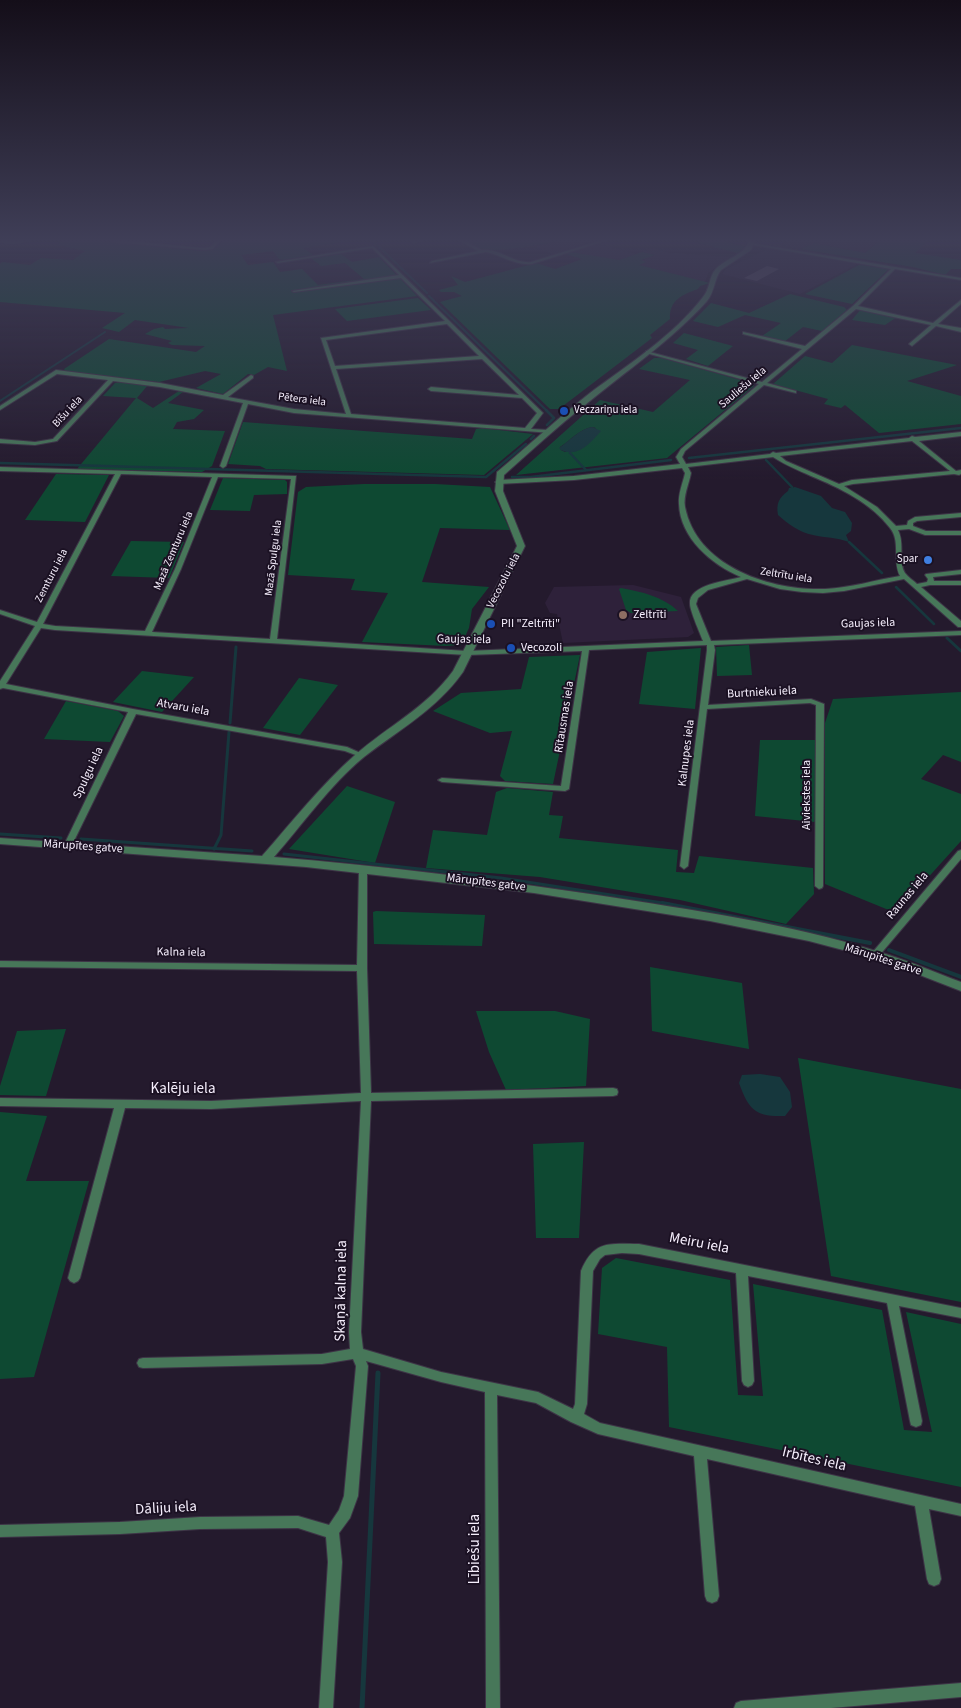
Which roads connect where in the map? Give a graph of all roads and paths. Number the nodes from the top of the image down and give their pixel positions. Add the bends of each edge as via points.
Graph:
1 (684, 321) edge
2 (839, 321) edge
3 (920, 321) edge
4 (939, 321) edge
5 (448, 322) joint
6 (935, 324) junction
7 (961, 330) edge
8 (745, 333) dead end
9 (912, 344) dead end
10 (806, 348) junction
11 (648, 352) junction
12 (484, 357) junction
13 (334, 368) junction
14 (251, 377) dead end
15 (112, 379) junction
16 (765, 384) junction
17 (430, 389) dead end
18 (794, 392) dead end
19 (224, 397) junction
20 (524, 397) junction
21 (246, 402) junction
22 (0, 408) edge
23 (349, 415) junction
24 (527, 430) junction
25 (549, 432) junction
26 (961, 434) edge
27 (912, 438) junction
28 (0, 441) edge
29 (773, 454) junction
30 (684, 465) junction
31 (223, 466) dead end
32 (0, 469) edge
33 (119, 472) junction
34 (958, 472) edge
35 (216, 475) junction
36 (961, 477) edge
37 (498, 482) junction
38 (839, 486) junction
39 (961, 515) edge
40 (910, 527) junction
41 (894, 528) junction
42 (961, 532) edge
43 (961, 572) edge
44 (905, 577) junction
45 (745, 578) junction
46 (930, 583) junction
47 (961, 583) edge
48 (916, 586) junction
49 (0, 612) edge
50 (39, 625) junction
51 (961, 625) edge
52 (961, 632) edge
53 (148, 634) junction
54 (273, 642) junction
55 (708, 643) junction
56 (586, 648) junction
57 (467, 653) junction
58 (0, 686) edge
59 (820, 704) joint
60 (705, 707) junction
61 (133, 711) junction
62 (361, 755) junction
63 (442, 780) dead end
64 (0, 841) edge
65 (68, 845) junction
66 (961, 854) edge
67 (264, 861) junction
68 (684, 866) dead end
69 (363, 869) junction
70 (819, 886) dead end
71 (875, 955) junction
72 (0, 964) edge
73 (362, 968) junction
74 (961, 987) edge
75 (613, 1092) dead end
76 (366, 1097) junction
77 (0, 1102) edge
78 (120, 1105) junction
79 (742, 1269) junction
80 (74, 1278) dead end
81 (892, 1300) junction
82 (961, 1313) edge
83 (357, 1354) junction
84 (143, 1363) dead end
85 (748, 1381) dead end
86 (491, 1389) junction
87 (576, 1418) junction
88 (916, 1421) dead end
89 (700, 1450) junction
90 (921, 1502) junction
91 (961, 1510) edge
92 (0, 1531) edge
93 (332, 1532) junction
94 (934, 1580) dead end
95 (712, 1596) dead end
96 (961, 1690) edge
97 (326, 1708) edge
98 (494, 1708) edge
99 (741, 1708) edge

1 - 11 street
2 - 10 street, Sauliešu iela
3 - 6 street
4 - 6 street
5 - 12 street
5 - 13 street via 323,339
6 - 7 street
6 - 9 street
8 - 10 street
10 - 16 street, Sauliešu iela
11 - 16 street
11 - 25 street
12 - 13 street
12 - 20 street
13 - 23 street
14 - 19 street
15 - 19 street, Pētera iela via 160,384
15 - 22 street, Pētera iela via 56,372
15 - 28 street, Bišu iela via 55,440 48,443
16 - 18 street
16 - 30 street, Sauliešu iela via 684,450 679,457
17 - 20 street
19 - 21 street, Pētera iela
20 - 24 street via 540,413
21 - 23 street, Pētera iela
21 - 31 street
23 - 24 street, Pētera iela
24 - 25 street, Pētera iela
25 - 37 street via 500,474
26 - 27 street
27 - 29 street
27 - 34 street
29 - 30 street
29 - 38 street
30 - 37 street via 547,481
30 - 45 street, Zeltrītu iela via 688,473 682,503 689,530 707,551
32 - 33 street
33 - 35 street
33 - 50 street, Zemturu iela
34 - 36 street
34 - 38 street
35 - 53 street, Mazā Zemturu iela
35 - 54 street, Mazā Spulgu iela via 294,477
37 - 57 street, Vecozolu iela via 521,546
38 - 41 street via 875,508
39 - 40 street via 915,520 910,522
40 - 41 street
40 - 42 street via 925,533
41 - 44 street via 898,536 899,565
43 - 46 street via 928,575
44 - 45 street, Zeltrītu iela via 822,591 794,589
44 - 48 street
45 - 55 street via 706,588 693,598
46 - 47 street
46 - 48 street
48 - 51 street
49 - 50 street, Gaujas iela
50 - 53 street, Gaujas iela
50 - 58 street, Zemturu iela
52 - 55 street, Gaujas iela
53 - 54 street, Gaujas iela
54 - 57 street, Gaujas iela
55 - 56 street, Gaujas iela
55 - 60 street, Kalnupes iela via 711,650
56 - 57 street, Gaujas iela
56 - 63 street, Rītausmas iela via 565,790
57 - 62 street, Vecozolu iela via 437,698
58 - 61 street, Atvaru iela
59 - 60 street, Burtnieku iela
59 - 70 street, Aiviekstes iela
60 - 68 street, Kalnupes iela
61 - 62 street, Atvaru iela via 311,742
61 - 65 street, Spulgu iela
62 - 67 street, Vecozolu iela
64 - 65 street, Mārupītes gatve
65 - 67 street, Mārupītes gatve
66 - 71 street, Raunas iela
67 - 69 street, Mārupītes gatve
69 - 71 street, Mārupītes gatve via 528,888 645,907 792,934
69 - 73 street, Skaņā kalna iela
71 - 74 street, Mārupītes gatve
72 - 73 street, Kalna iela
73 - 76 street, Skaņā kalna iela
75 - 76 street, Kalēju iela
76 - 78 street, Kalēju iela via 211,1105
76 - 83 street, Skaņā kalna iela via 355,1332
77 - 78 street, Kalēju iela
78 - 80 street
79 - 81 street, Meiru iela
79 - 85 street
79 - 87 street, Meiru iela via 639,1249 602,1250 591,1258 587,1271 580,1404
81 - 82 street, Meiru iela
81 - 88 street
83 - 84 street via 322,1359
83 - 86 street
83 - 93 street, Skaņā kalna iela via 362,1366 351,1496 345,1513
86 - 87 street, Irbītes iela via 538,1398
86 - 98 street, Lībiešu iela
87 - 89 street, Irbītes iela via 598,1428
89 - 90 street, Irbītes iela
89 - 95 street
90 - 91 street, Irbītes iela
90 - 94 street
92 - 93 street, Dāliju iela via 298,1522
93 - 97 street via 335,1562
96 - 99 street

